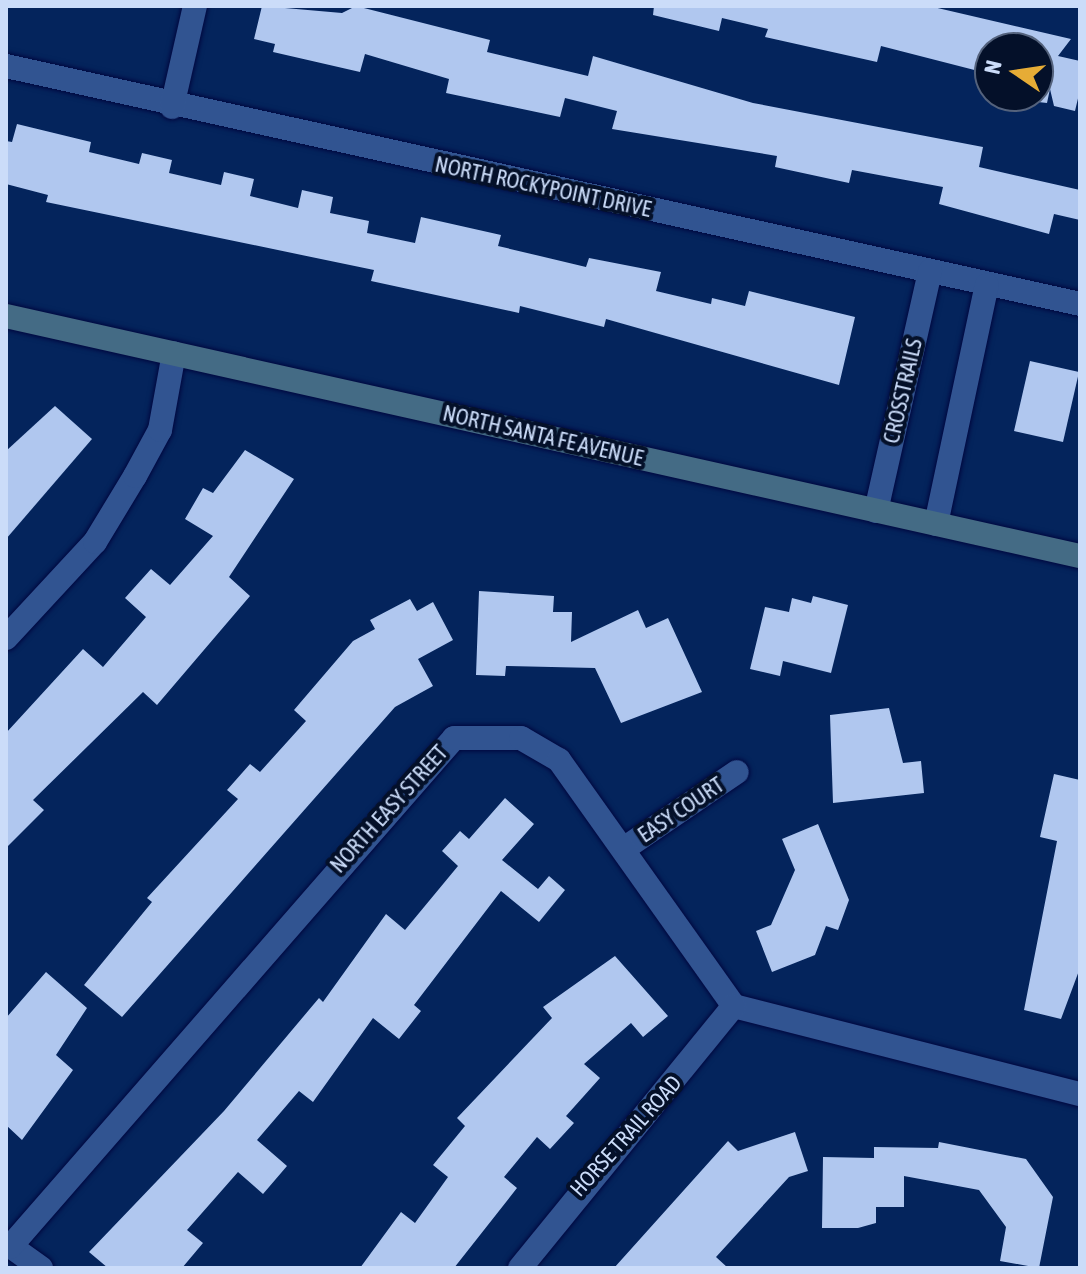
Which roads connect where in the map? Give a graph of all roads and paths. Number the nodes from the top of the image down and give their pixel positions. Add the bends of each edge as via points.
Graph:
1 (195, 6) edge
2 (6, 66) edge
3 (172, 107) junction
4 (930, 271) junction
5 (987, 285) junction
6 (1080, 304) edge
7 (6, 316) edge
8 (174, 353) junction
9 (876, 511) junction
10 (936, 524) junction
11 (1080, 556) edge
12 (6, 638) edge
13 (737, 772) dead end
14 (625, 848) junction
15 (734, 1006) junction
16 (1080, 1094) edge
17 (8, 1245) edge
18 (41, 1268) edge
19 (520, 1268) edge

1 - 3 street
2 - 3 street, NORTH ROCKYPOINT DRIVE
3 - 4 street, NORTH ROCKYPOINT DRIVE
4 - 5 street, NORTH ROCKYPOINT DRIVE
4 - 9 street, CROSSTRAILS
5 - 6 street, NORTH ROCKYPOINT DRIVE
5 - 10 street
7 - 8 main road, NORTH SANTA FE AVENUE
8 - 9 main road, NORTH SANTA FE AVENUE
8 - 12 street via 160,430 135,476 95,542
9 - 10 main road, NORTH SANTA FE AVENUE
10 - 11 main road, NORTH SANTA FE AVENUE
13 - 14 street, EASY COURT
14 - 15 street, NORTH EASY STREET
14 - 17 street, NORTH EASY STREET via 559,760 521,738 454,738
15 - 16 street
15 - 19 street, HORSE TRAIL ROAD
17 - 18 street

